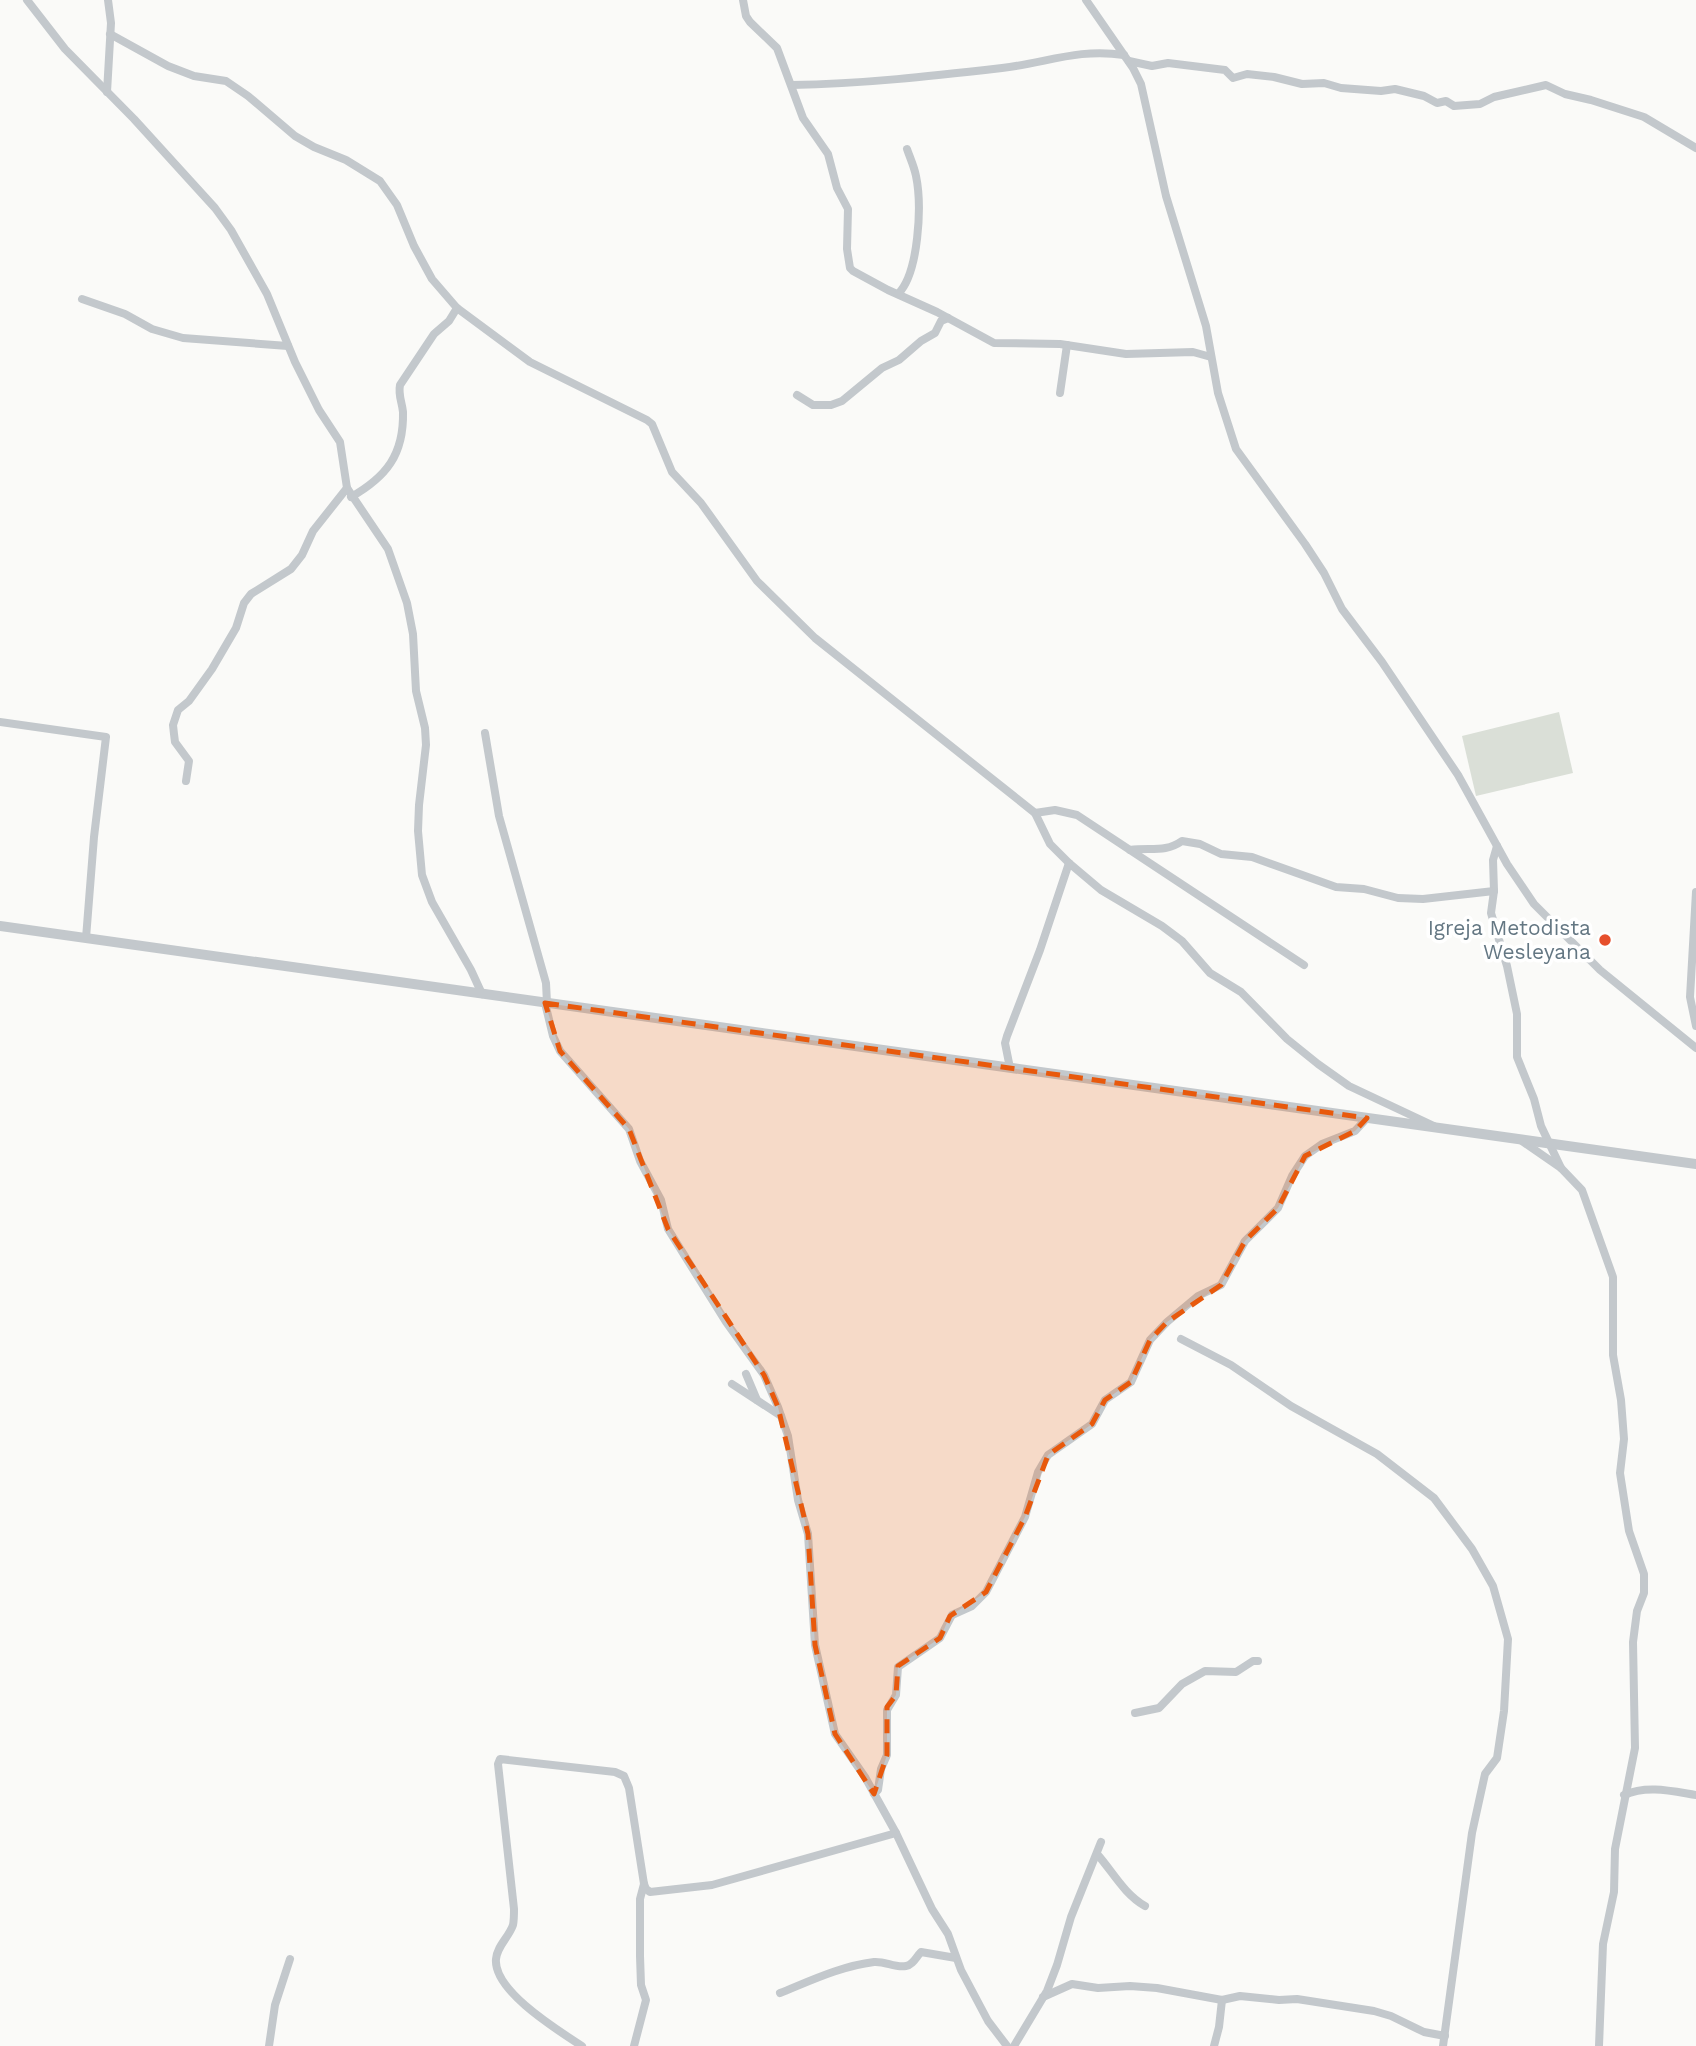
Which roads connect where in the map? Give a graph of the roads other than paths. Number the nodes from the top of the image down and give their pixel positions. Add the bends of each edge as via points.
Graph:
1 (27, 0) edge
2 (108, 0) edge
3 (743, 0) edge
4 (1086, 0) edge
5 (110, 34) junction
6 (1127, 58) junction
7 (792, 85) junction
8 (107, 92) junction
9 (1696, 148) edge
10 (907, 149) dead end
11 (908, 283) junction
12 (898, 294) junction
13 (82, 299) dead end
14 (912, 300) junction
15 (457, 307) junction
16 (948, 318) junction
17 (1068, 345) junction
18 (288, 346) junction
19 (1211, 357) junction
20 (1060, 393) dead end
21 (797, 395) dead end
22 (347, 488) junction
23 (351, 497) junction
24 (0, 722) edge
25 (485, 733) dead end
26 (186, 781) dead end
27 (1035, 813) junction
28 (1497, 846) junction
29 (1130, 850) junction
30 (1069, 863) junction
31 (1494, 891) junction
32 (1696, 892) edge
33 (0, 926) edge
34 (86, 938) junction
35 (1304, 965) dead end
36 (482, 994) junction
37 (546, 1003) junction
38 (1696, 1026) edge
39 (1696, 1048) edge
40 (1010, 1068) junction
41 (1367, 1118) junction
42 (1438, 1128) junction
43 (1543, 1131) junction
44 (1519, 1139) junction
45 (1532, 1141) junction
46 (1550, 1144) junction
47 (1696, 1164) edge
48 (1561, 1168) junction
49 (1181, 1339) dead end
50 (746, 1374) dead end
51 (732, 1384) dead end
52 (757, 1400) junction
53 (781, 1416) junction
54 (1258, 1661) dead end
55 (1135, 1713) dead end
56 (874, 1794) junction
57 (1624, 1795) junction
58 (1696, 1795) edge
59 (897, 1833) junction
60 (1101, 1843) dead end
61 (1097, 1854) junction
62 (644, 1884) junction
63 (1145, 1906) dead end
64 (956, 1958) junction
65 (290, 1959) dead end
66 (780, 1993) dead end
67 (1043, 1997) junction
68 (1222, 2000) junction
69 (1445, 2036) junction
70 (269, 2046) edge
71 (582, 2046) edge
72 (634, 2046) edge
73 (1007, 2046) edge
74 (1014, 2046) edge
75 (1213, 2046) edge
76 (1443, 2046) edge
77 (1599, 2046) edge

1 - 8 street
2 - 5 street
3 - 7 street via 750,22 777,48
4 - 6 street
5 - 8 street
5 - 15 street via 168,66 226,81 295,136 380,181 397,205 432,279
6 - 7 street via 1092,52 1007,68 890,81
6 - 9 street via 1152,66 1168,63 1225,70 1233,78 1247,74 1341,88 1395,89 1454,106 1480,104 1546,85 1644,117
6 - 19 street via 1141,84 1166,196 1206,326
7 - 12 street via 803,118 828,154 848,209 850,268
8 - 18 street via 231,230 267,295
10 - 11 street via 917,187 917,239
11 - 12 street
11 - 14 street
12 - 14 street
13 - 18 street via 183,338
14 - 16 street
15 - 23 street via 400,385 401,440 389,467 371,486
15 - 27 street via 530,362 652,424 672,472 701,503 757,581 815,638
16 - 17 street via 994,343
16 - 21 street via 935,333 842,401 813,405
17 - 19 street via 1107,353 1193,352
17 - 20 street
18 - 22 street via 340,442
19 - 28 street via 1236,449 1305,544 1342,609 1458,775
22 - 23 street
22 - 26 street via 290,569 244,603 236,628 212,669 178,710 174,734 189,761
23 - 36 street via 388,549 413,634 415,691 426,745 418,831 422,875
24 - 34 street via 106,737
25 - 37 street via 499,816 546,983
27 - 29 street via 1055,810 1077,816
27 - 30 street via 1050,844
28 - 31 street
28 - 39 street via 1534,904 1565,937
29 - 31 street via 1158,851 1191,842 1221,854 1252,857 1336,887 1398,898
29 - 35 street
30 - 40 street via 1005,1042
30 - 42 street via 1101,890 1182,941 1210,973 1241,992 1318,1064 1349,1086
31 - 43 street via 1491,913 1517,1014 1517,1057
32 - 38 street via 1690,997
33 - 34 street
34 - 36 street
36 - 37 street
37 - 40 street
37 - 53 street via 560,1051 629,1129 661,1200 668,1229 764,1376
40 - 41 street
41 - 42 street
41 - 56 street via 1355,1131 1305,1156 1278,1208 1245,1241 1221,1285 1198,1296 1167,1322 1150,1340 1131,1382 1105,1401 1092,1424 1045,1458 1025,1517 986,1592 972,1606 952,1615 940,1638 898,1667 896,1695 887,1710 887,1755
42 - 44 street
43 - 45 street
43 - 46 street
44 - 45 street
44 - 48 street
45 - 46 street
46 - 47 street
46 - 48 street
48 - 57 street via 1582,1191 1613,1277 1613,1355 1624,1440 1620,1473 1629,1531 1644,1574 1633,1642 1634,1748
49 - 69 street via 1377,1454 1434,1498 1493,1586 1508,1639 1504,1711 1497,1758 1485,1774 1472,1833
50 - 52 street
51 - 52 street
52 - 53 street
53 - 56 street via 808,1534 815,1644 835,1734
54 - 55 street via 1237,1672 1205,1671 1182,1684 1159,1708
56 - 59 street
57 - 58 street via 1637,1789
57 - 77 street via 1614,1892 1603,1944
59 - 62 street via 712,1885 650,1892
59 - 64 street
60 - 61 street
61 - 63 street via 1127,1894
61 - 67 street
62 - 71 street via 624,1776 500,1759 514,1909 513,1926 497,1952 496,1969 543,2021
62 - 72 street via 639,1899 641,1985 646,2000
64 - 66 street via 921,1952 906,1966 863,1964
64 - 73 street via 988,2021
65 - 70 street via 275,2005
67 - 68 street via 1072,1984 1157,1988
67 - 74 street
68 - 69 street via 1290,1998 1345,2005
68 - 75 street
69 - 76 street

